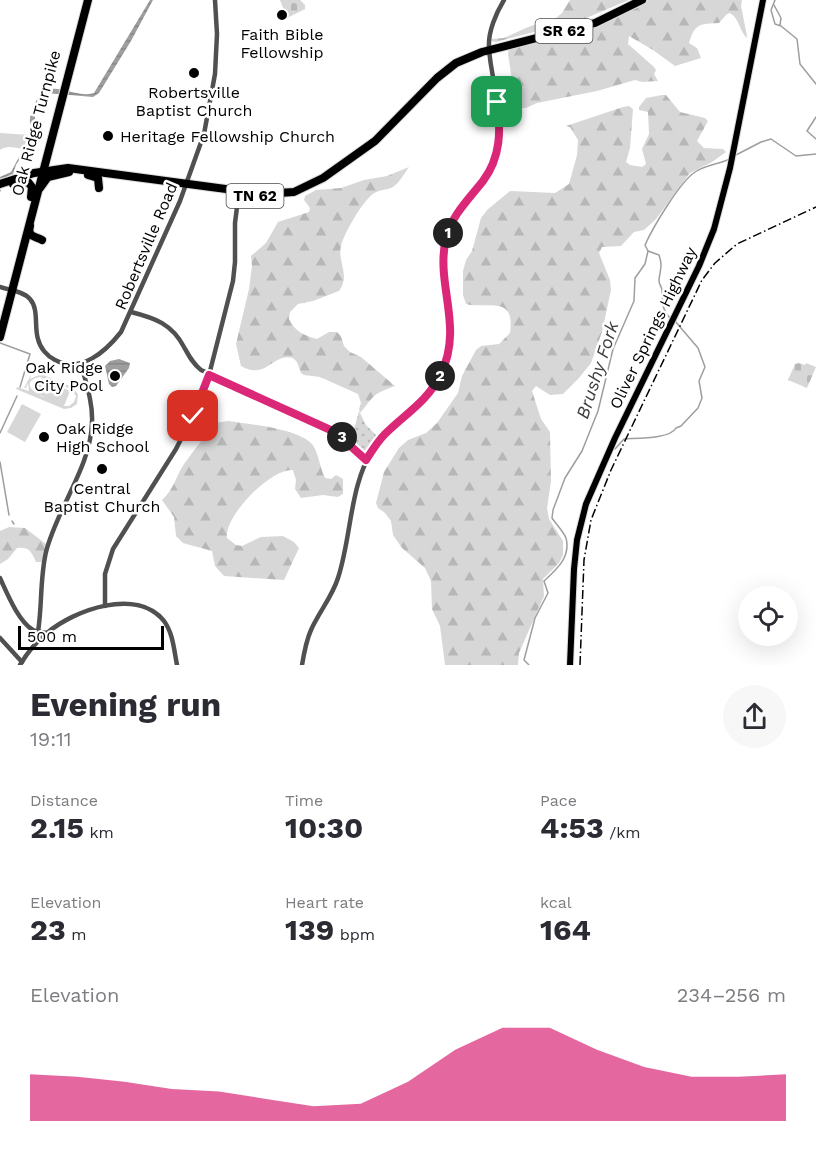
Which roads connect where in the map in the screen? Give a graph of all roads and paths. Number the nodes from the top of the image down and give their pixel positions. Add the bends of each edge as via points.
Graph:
1 (86, 0) edge
2 (215, 0) edge
3 (504, 0) edge
4 (633, 0) edge
5 (642, 0) edge
6 (763, 0) edge
7 (487, 50) junction
8 (62, 93) junction
9 (50, 142) junction
10 (71, 171) junction
11 (39, 174) junction
12 (3, 185) edge
13 (185, 185) junction
14 (239, 192) junction
15 (31, 208) junction
16 (17, 268) junction
17 (7, 289) edge
18 (131, 312) junction
19 (0, 324) edge
20 (0, 337) edge
21 (81, 364) junction
22 (209, 375) junction
23 (366, 460) junction
24 (0, 578) edge
25 (105, 606) junction
26 (39, 632) junction
27 (47, 633) junction
28 (0, 638) edge
29 (36, 643) junction
30 (27, 654) junction
31 (16, 655) junction
32 (21, 663) edge
33 (177, 665) edge
34 (302, 665) edge
35 (570, 665) edge

1 - 8 highway, Oak Ridge Turnpike
2 - 13 street, Robertsville Road via 217,49 212,99 202,143
3 - 7 street
4 - 7 highway, SR 62 via 599,16
5 - 7 highway, SR 62 via 595,23
6 - 35 main road, Oliver Springs Highway via 722,206 708,246 586,504 574,569
7 - 14 highway, TN 62 via 449,67 373,142 323,178 300,190 277,194
7 - 23 street via 500,138 488,174 461,206 447,237 444,263 451,340 446,361 427,396 386,433
8 - 9 highway, Oak Ridge Turnpike
8 - 11 highway, Oak Ridge Turnpike
9 - 10 highway via 49,164
9 - 11 highway, Oak Ridge Turnpike
10 - 11 highway, TN 62
10 - 13 highway, TN 62
10 - 13 highway, TN 62
10 - 15 highway via 45,179
11 - 12 highway, TN 62
11 - 15 highway, Oak Ridge Turnpike
12 - 15 highway via 30,184
13 - 14 highway, TN 62
13 - 18 street, Robertsville Road
14 - 22 street via 234,277
15 - 16 highway, Oak Ridge Turnpike
15 - 16 highway via 29,231 42,240 27,243
15 - 17 highway, Oak Ridge Turnpike
16 - 17 highway, Oak Ridge Turnpike
17 - 19 highway, Oak Ridge Turnpike
17 - 20 highway, Oak Ridge Turnpike
17 - 21 street via 31,300 37,339 46,354 62,363
18 - 21 street, Robertsville Road via 115,339
18 - 22 street via 171,328 193,363
21 - 26 street via 91,406 91,435 46,554
22 - 23 street via 335,432
22 - 25 street via 176,449 113,549 105,574
23 - 34 street via 339,575 311,630
24 - 26 street via 22,619
25 - 27 street via 72,616
25 - 33 street via 135,604 157,614 170,631
26 - 27 street
26 - 29 street
27 - 29 street
28 - 31 street
29 - 30 street
30 - 31 street
30 - 32 street
31 - 32 street

